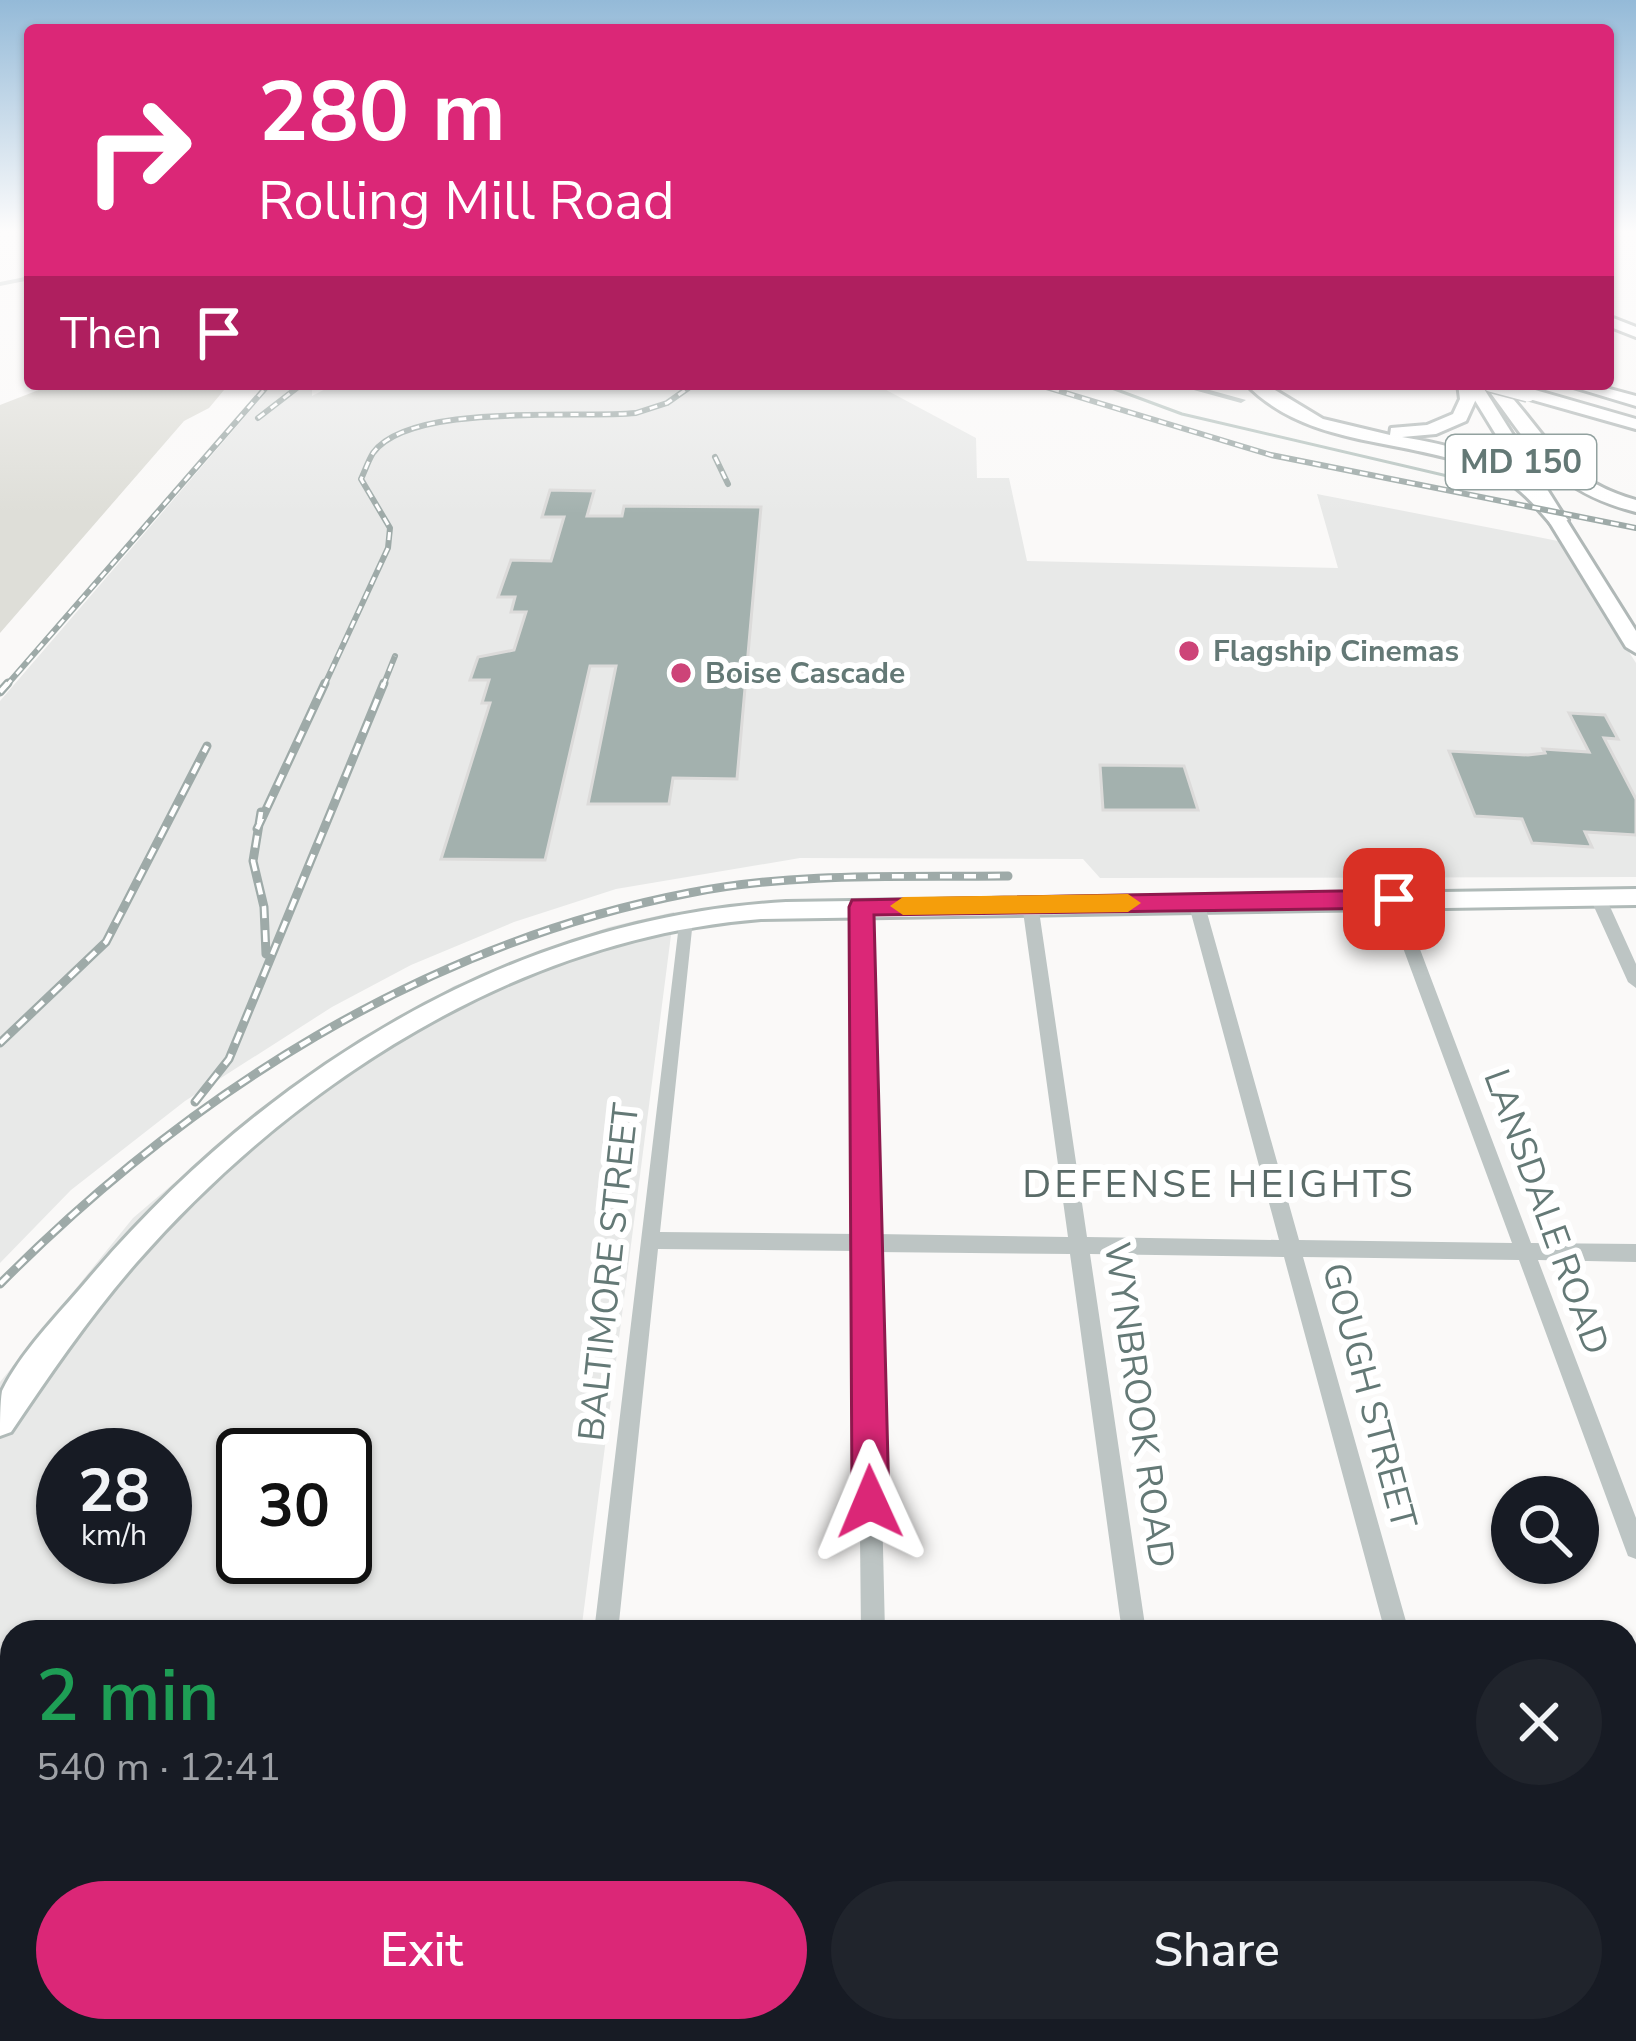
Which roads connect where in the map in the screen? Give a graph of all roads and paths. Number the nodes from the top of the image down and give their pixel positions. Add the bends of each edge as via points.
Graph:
1 (1288, 390) edge
2 (1469, 390) edge
3 (1473, 390) edge
4 (1494, 390) edge
5 (1496, 390) edge
6 (1515, 390) edge
7 (1576, 390) edge
8 (1590, 390) edge
9 (1248, 392) edge
10 (1636, 404) edge
11 (1636, 426) edge
12 (1636, 506) edge
13 (1558, 520) junction
14 (1636, 628) edge
15 (1636, 647) edge
16 (1636, 897) edge
17 (1394, 899) junction
18 (1599, 900) junction
19 (1196, 902) junction
20 (1030, 904) junction
21 (861, 907) junction
22 (685, 920) junction
23 (1636, 982) edge
24 (649, 1240) junction
25 (864, 1242) junction
26 (1079, 1245) junction
27 (1290, 1246) junction
28 (1525, 1250) junction
29 (1636, 1253) edge
30 (0, 1421) edge
31 (1636, 1548) edge
32 (607, 1620) edge
33 (873, 1620) edge
34 (1133, 1620) edge
35 (1394, 1620) edge

1 - 2 highway via 1322,417 1396,432 1460,418
3 - 13 main road, MD 150
4 - 14 main road, MD 150
5 - 12 highway via 1566,479
6 - 11 highway, bridge
7 - 10 highway
8 - 10 highway
9 - 13 highway via 1323,428 1501,470
13 - 15 main road, MD 150
16 - 18 street
17 - 18 street
17 - 19 street
17 - 28 street, LANSDALE ROAD
18 - 23 street
19 - 20 street
19 - 27 street, GOUGH STREET
20 - 21 street
20 - 26 street, WYNBROOK ROAD
21 - 22 street
21 - 25 street
22 - 24 street, BALTIMORE STREET
22 - 30 street via 571,952 480,990 358,1057 289,1106 203,1177 111,1270
24 - 25 street
24 - 32 street, BALTIMORE STREET
25 - 26 street
25 - 33 street
26 - 27 street
26 - 34 street, WYNBROOK ROAD
27 - 28 street
27 - 35 street, GOUGH STREET
28 - 29 street
28 - 31 street, LANSDALE ROAD

